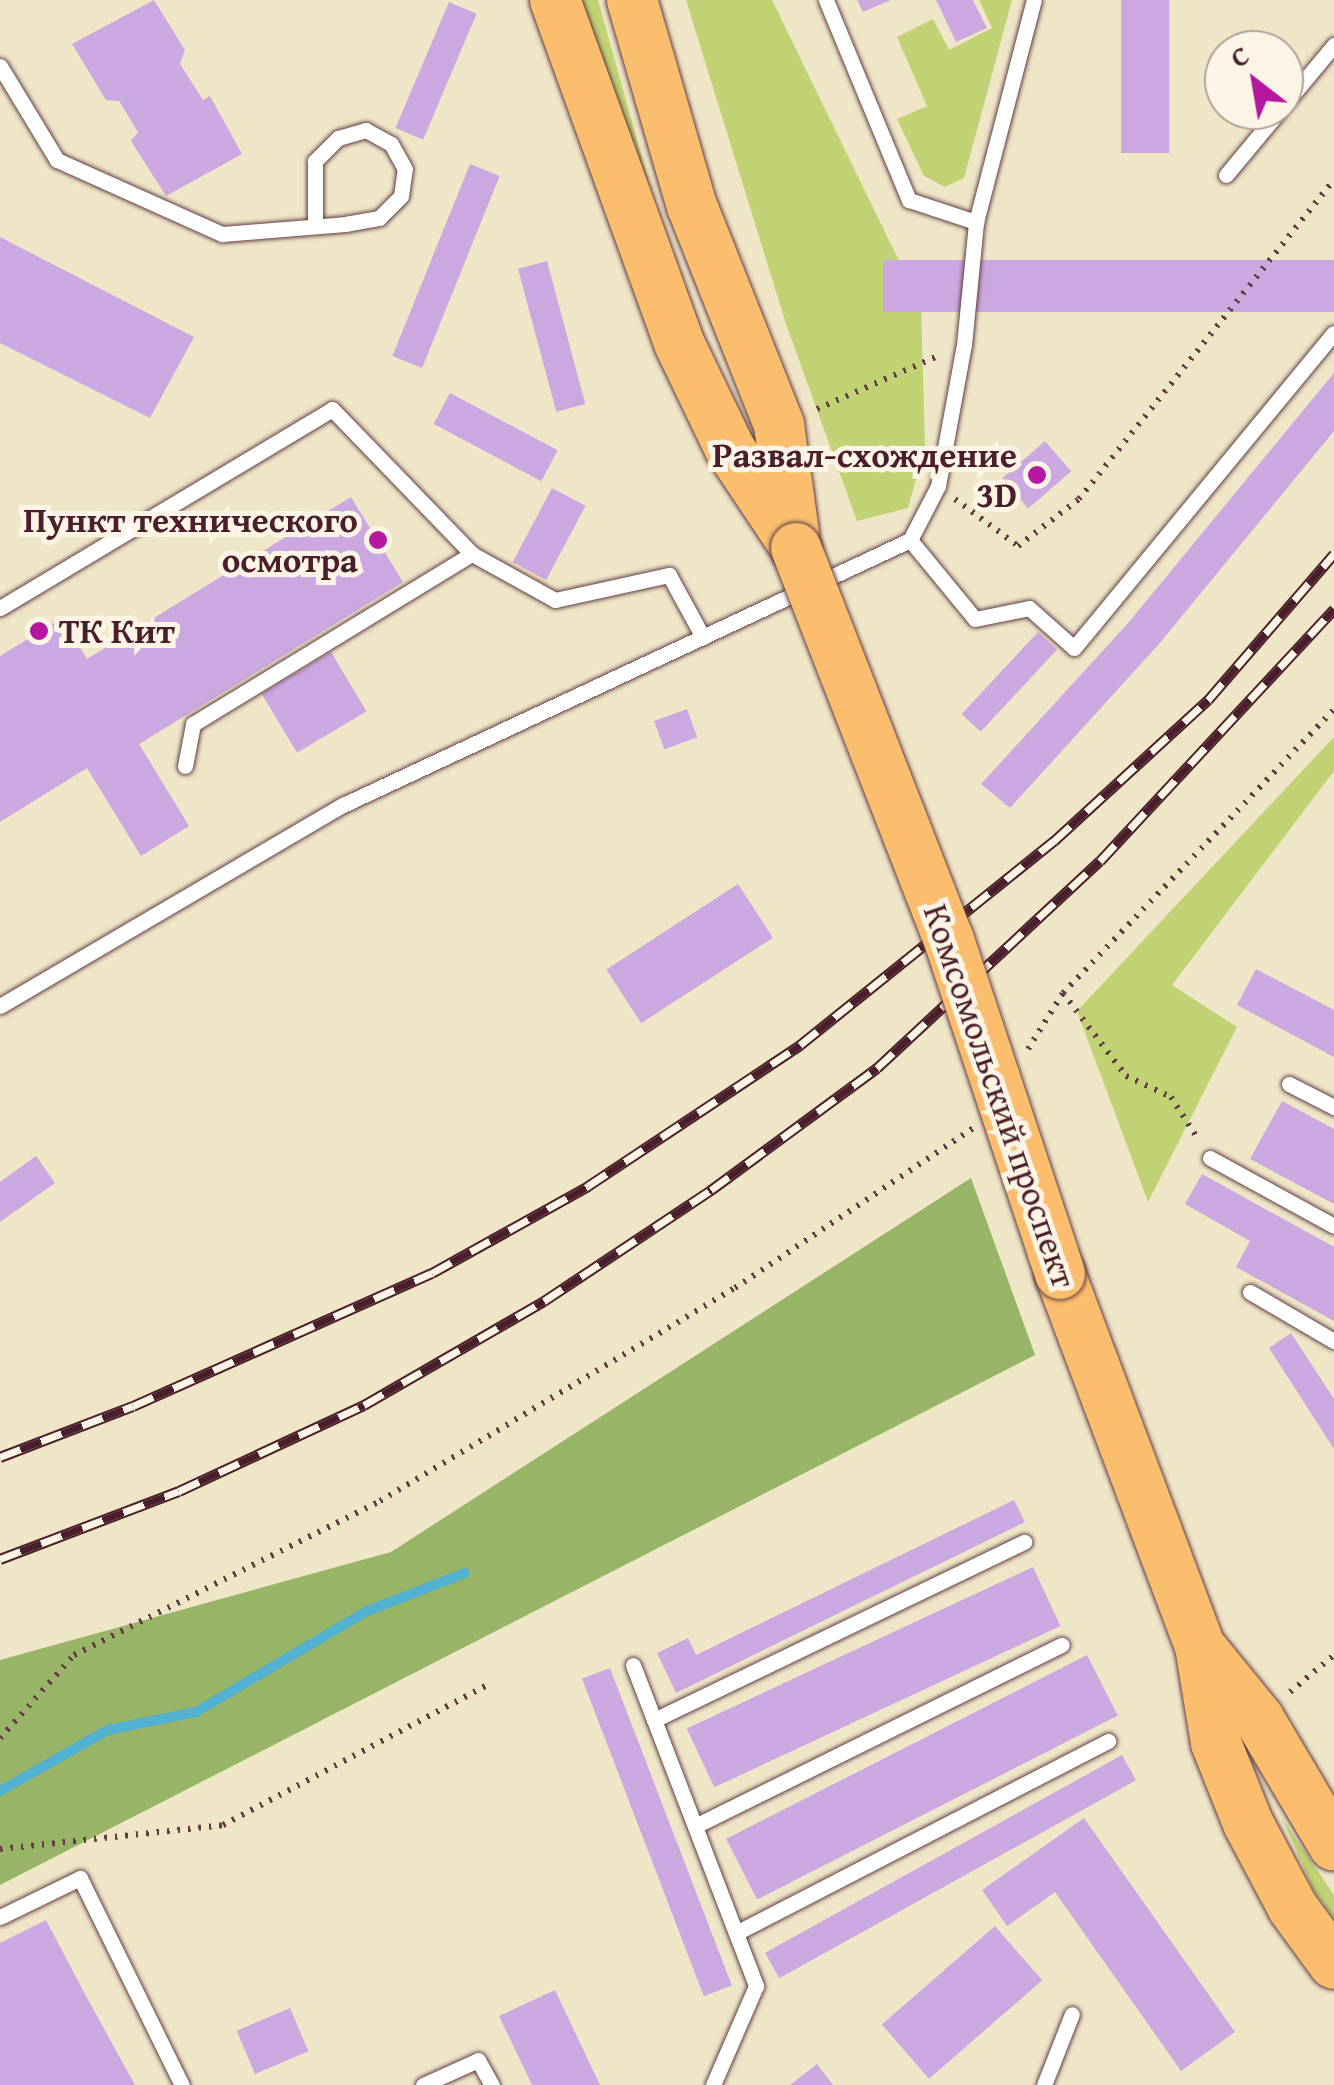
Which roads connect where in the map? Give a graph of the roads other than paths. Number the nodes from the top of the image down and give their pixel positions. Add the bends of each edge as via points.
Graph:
1 (555, 0) edge
2 (632, 0) edge
3 (826, 0) edge
4 (1034, 0) edge
5 (1334, 45) edge
6 (0, 66) edge
7 (1304, 81) edge
8 (1263, 130) edge
9 (1226, 175) dead end
10 (976, 222) junction
11 (315, 225) junction
12 (1334, 333) edge
13 (910, 540) junction
14 (796, 548) junction
15 (472, 554) junction
16 (0, 608) edge
17 (703, 637) junction
18 (184, 766) dead end
19 (0, 1006) edge
20 (1289, 1084) dead end
21 (1334, 1107) edge
22 (1210, 1158) road end
23 (1334, 1226) edge
24 (1250, 1292) dead end
25 (1334, 1341) edge
26 (1024, 1542) dead end
27 (1062, 1645) dead end
28 (1200, 1646) junction
29 (633, 1665) dead end
30 (654, 1720) junction
31 (1108, 1741) dead end
32 (695, 1826) junction
33 (1334, 1846) edge
34 (0, 1917) edge
35 (736, 1932) junction
36 (1334, 1964) edge
37 (1072, 2014) dead end
38 (182, 2085) edge
39 (423, 2085) edge
40 (492, 2085) edge
41 (713, 2085) edge
42 (1044, 2085) edge

1 - 14 main road, Комсомольский проспект via 679,342 730,449
2 - 14 main road, Комсомольский проспект via 692,206 779,425
3 - 10 lane via 909,200
4 - 10 lane
5 - 7 lane
6 - 11 lane via 57,160 222,234
8 - 9 lane
10 - 13 lane via 964,345 938,486
11 - 11 lane via 379,218 401,196 405,169 391,144 366,130 338,138 315,162
12 - 13 lane via 1074,648 1029,608 975,619
13 - 17 lane
14 - 28 main road, Комсомольский проспект, bridge via 949,940 1060,1274
15 - 16 lane via 332,409
15 - 17 lane via 555,600 668,575
15 - 18 lane via 193,724
17 - 19 lane via 343,805
20 - 21 lane
22 - 23 lane
24 - 25 lane
26 - 30 lane
27 - 32 lane
28 - 33 main road, Комсомольский проспект via 1259,1719
28 - 36 main road, Комсомольский проспект via 1216,1743 1248,1824 1293,1908
29 - 30 lane
30 - 32 lane
31 - 35 lane
32 - 35 lane
34 - 38 lane via 80,1878
35 - 41 lane via 756,1986
37 - 42 lane
39 - 40 lane via 478,2060

